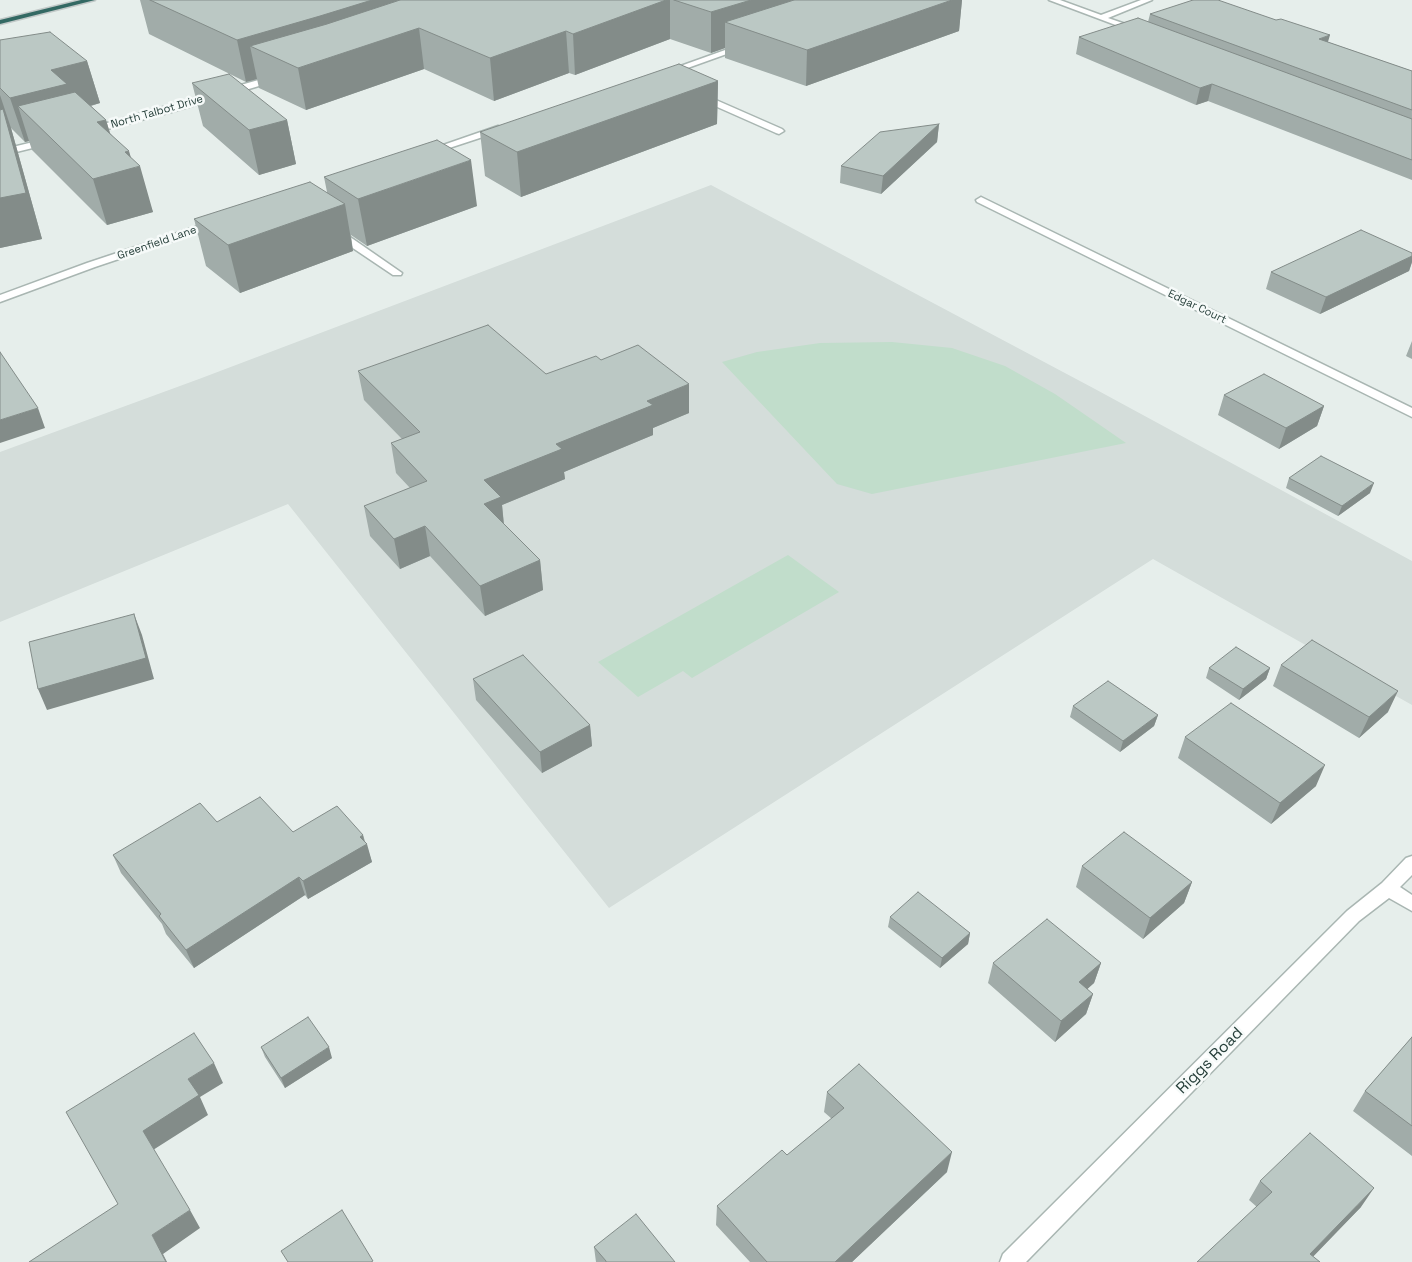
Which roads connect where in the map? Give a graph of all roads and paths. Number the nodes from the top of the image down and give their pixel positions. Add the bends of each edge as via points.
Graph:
1 (66, 0) edge
2 (90, 0) edge
3 (1054, 0) edge
4 (1148, 0) edge
5 (1100, 18) junction
6 (0, 22) edge
7 (1144, 34) edge
8 (757, 42) edge
9 (284, 75) edge
10 (659, 78) edge
11 (691, 92) edge
12 (504, 127) edge
13 (779, 131) dead end
14 (79, 134) edge
15 (61, 138) edge
16 (0, 153) edge
17 (419, 155) edge
18 (981, 200) dead end
19 (221, 221) edge
20 (326, 226) edge
21 (397, 273) dead end
22 (0, 299) edge
23 (1412, 413) edge
24 (1412, 863) edge
25 (1388, 888) junction
26 (1412, 904) edge
27 (1011, 1262) edge

1 - 6 highway
2 - 6 highway
3 - 5 street
4 - 5 street
5 - 7 street
8 - 10 street
9 - 14 street, North Talbot Drive
11 - 13 street
12 - 17 street
15 - 16 street
18 - 23 street, Edgar Court
19 - 22 street, Greenfield Lane
20 - 21 street
24 - 25 street, Riggs Road
25 - 26 street
25 - 27 street, Riggs Road via 1353,916

